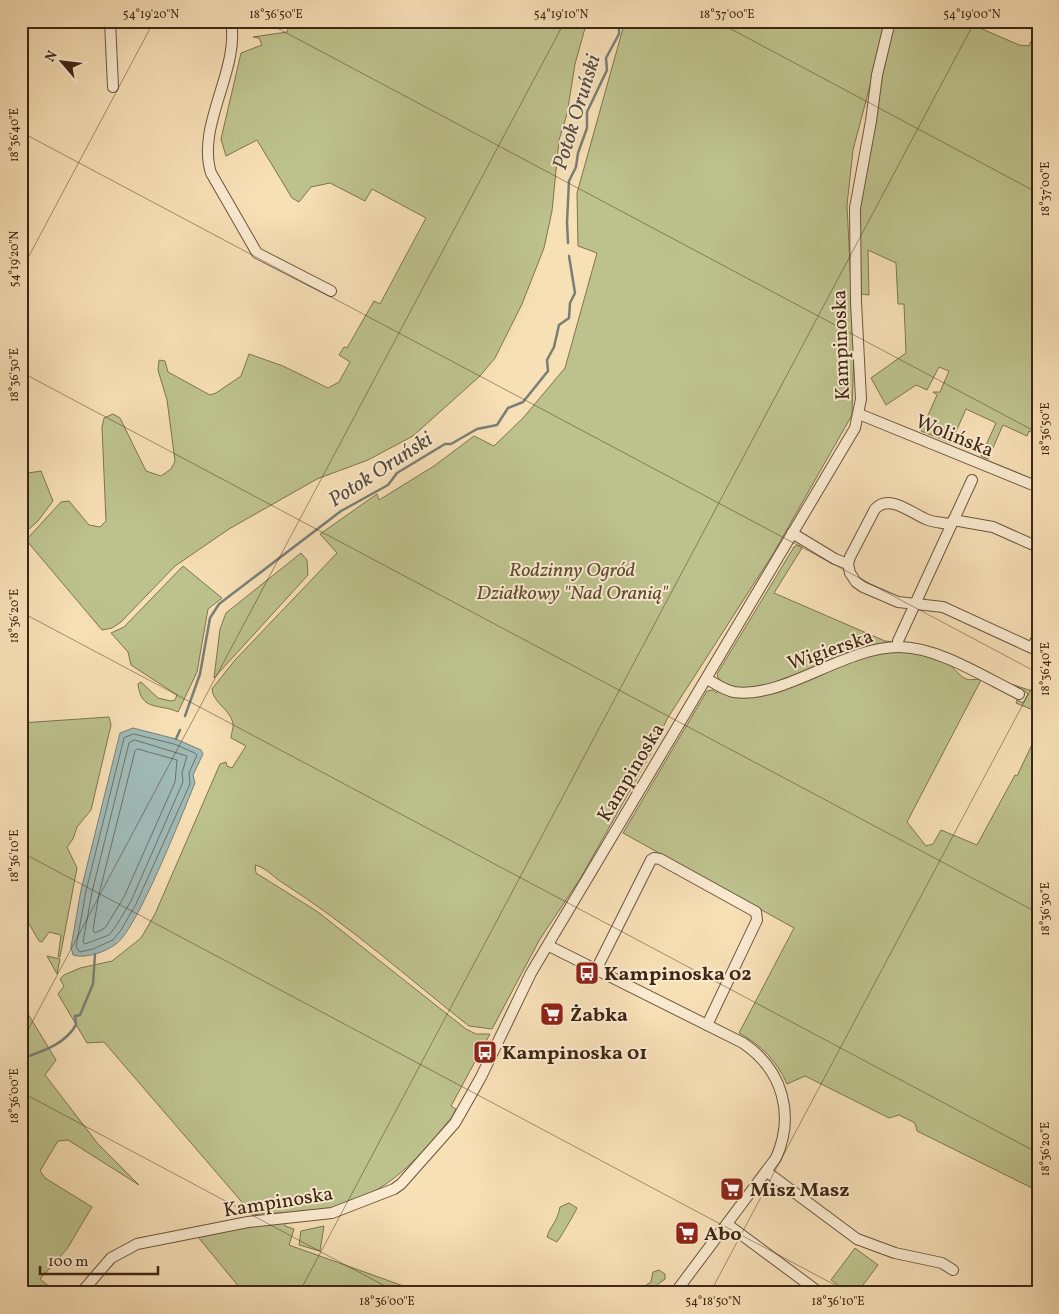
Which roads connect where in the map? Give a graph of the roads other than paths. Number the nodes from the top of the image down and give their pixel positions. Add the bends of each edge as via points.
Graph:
1 (110, 21) edge
2 (232, 21) edge
3 (890, 21) edge
4 (113, 87) dead end
5 (331, 291) dead end
6 (21, 390) edge
7 (22, 404) edge
8 (859, 414) junction
9 (972, 480) dead end
10 (1038, 487) edge
11 (952, 522) junction
12 (792, 533) junction
13 (1038, 547) edge
14 (848, 564) junction
15 (914, 604) junction
16 (1038, 636) edge
17 (898, 641) dead end
18 (707, 679) junction
19 (1019, 694) dead end
20 (549, 946) junction
21 (596, 970) junction
22 (707, 1024) junction
23 (767, 1172) junction
24 (727, 1224) junction
25 (953, 1270) dead end
26 (81, 1293) edge
27 (675, 1293) edge
28 (820, 1293) edge

1 - 4 street
2 - 5 street via 231,47 209,142 211,173 257,253
3 - 8 street, Kampinoska via 877,75 872,121 855,208
6 - 7 street
8 - 10 street, Wolińska
8 - 12 street, Kampinoska via 855,428
9 - 11 street
11 - 13 street via 993,526
11 - 14 street via 929,520 892,503 884,503 875,509
11 - 15 street
12 - 14 street
12 - 18 street, Kampinoska
14 - 15 street via 859,584 898,602
15 - 16 street via 951,610 1032,648
15 - 17 street
18 - 19 street, Wigierska via 728,690 758,691 858,653 904,647 938,655
18 - 20 street, Kampinoska
20 - 21 street
20 - 26 street, Kampinoska via 531,973 455,1123 394,1189 332,1213 248,1222 137,1244 111,1258
21 - 22 street
21 - 22 street via 651,860 660,859 756,912 757,920
22 - 23 street via 756,1052 778,1082 786,1125 783,1143
23 - 24 street
23 - 25 street via 857,1239
24 - 27 street
24 - 28 street

